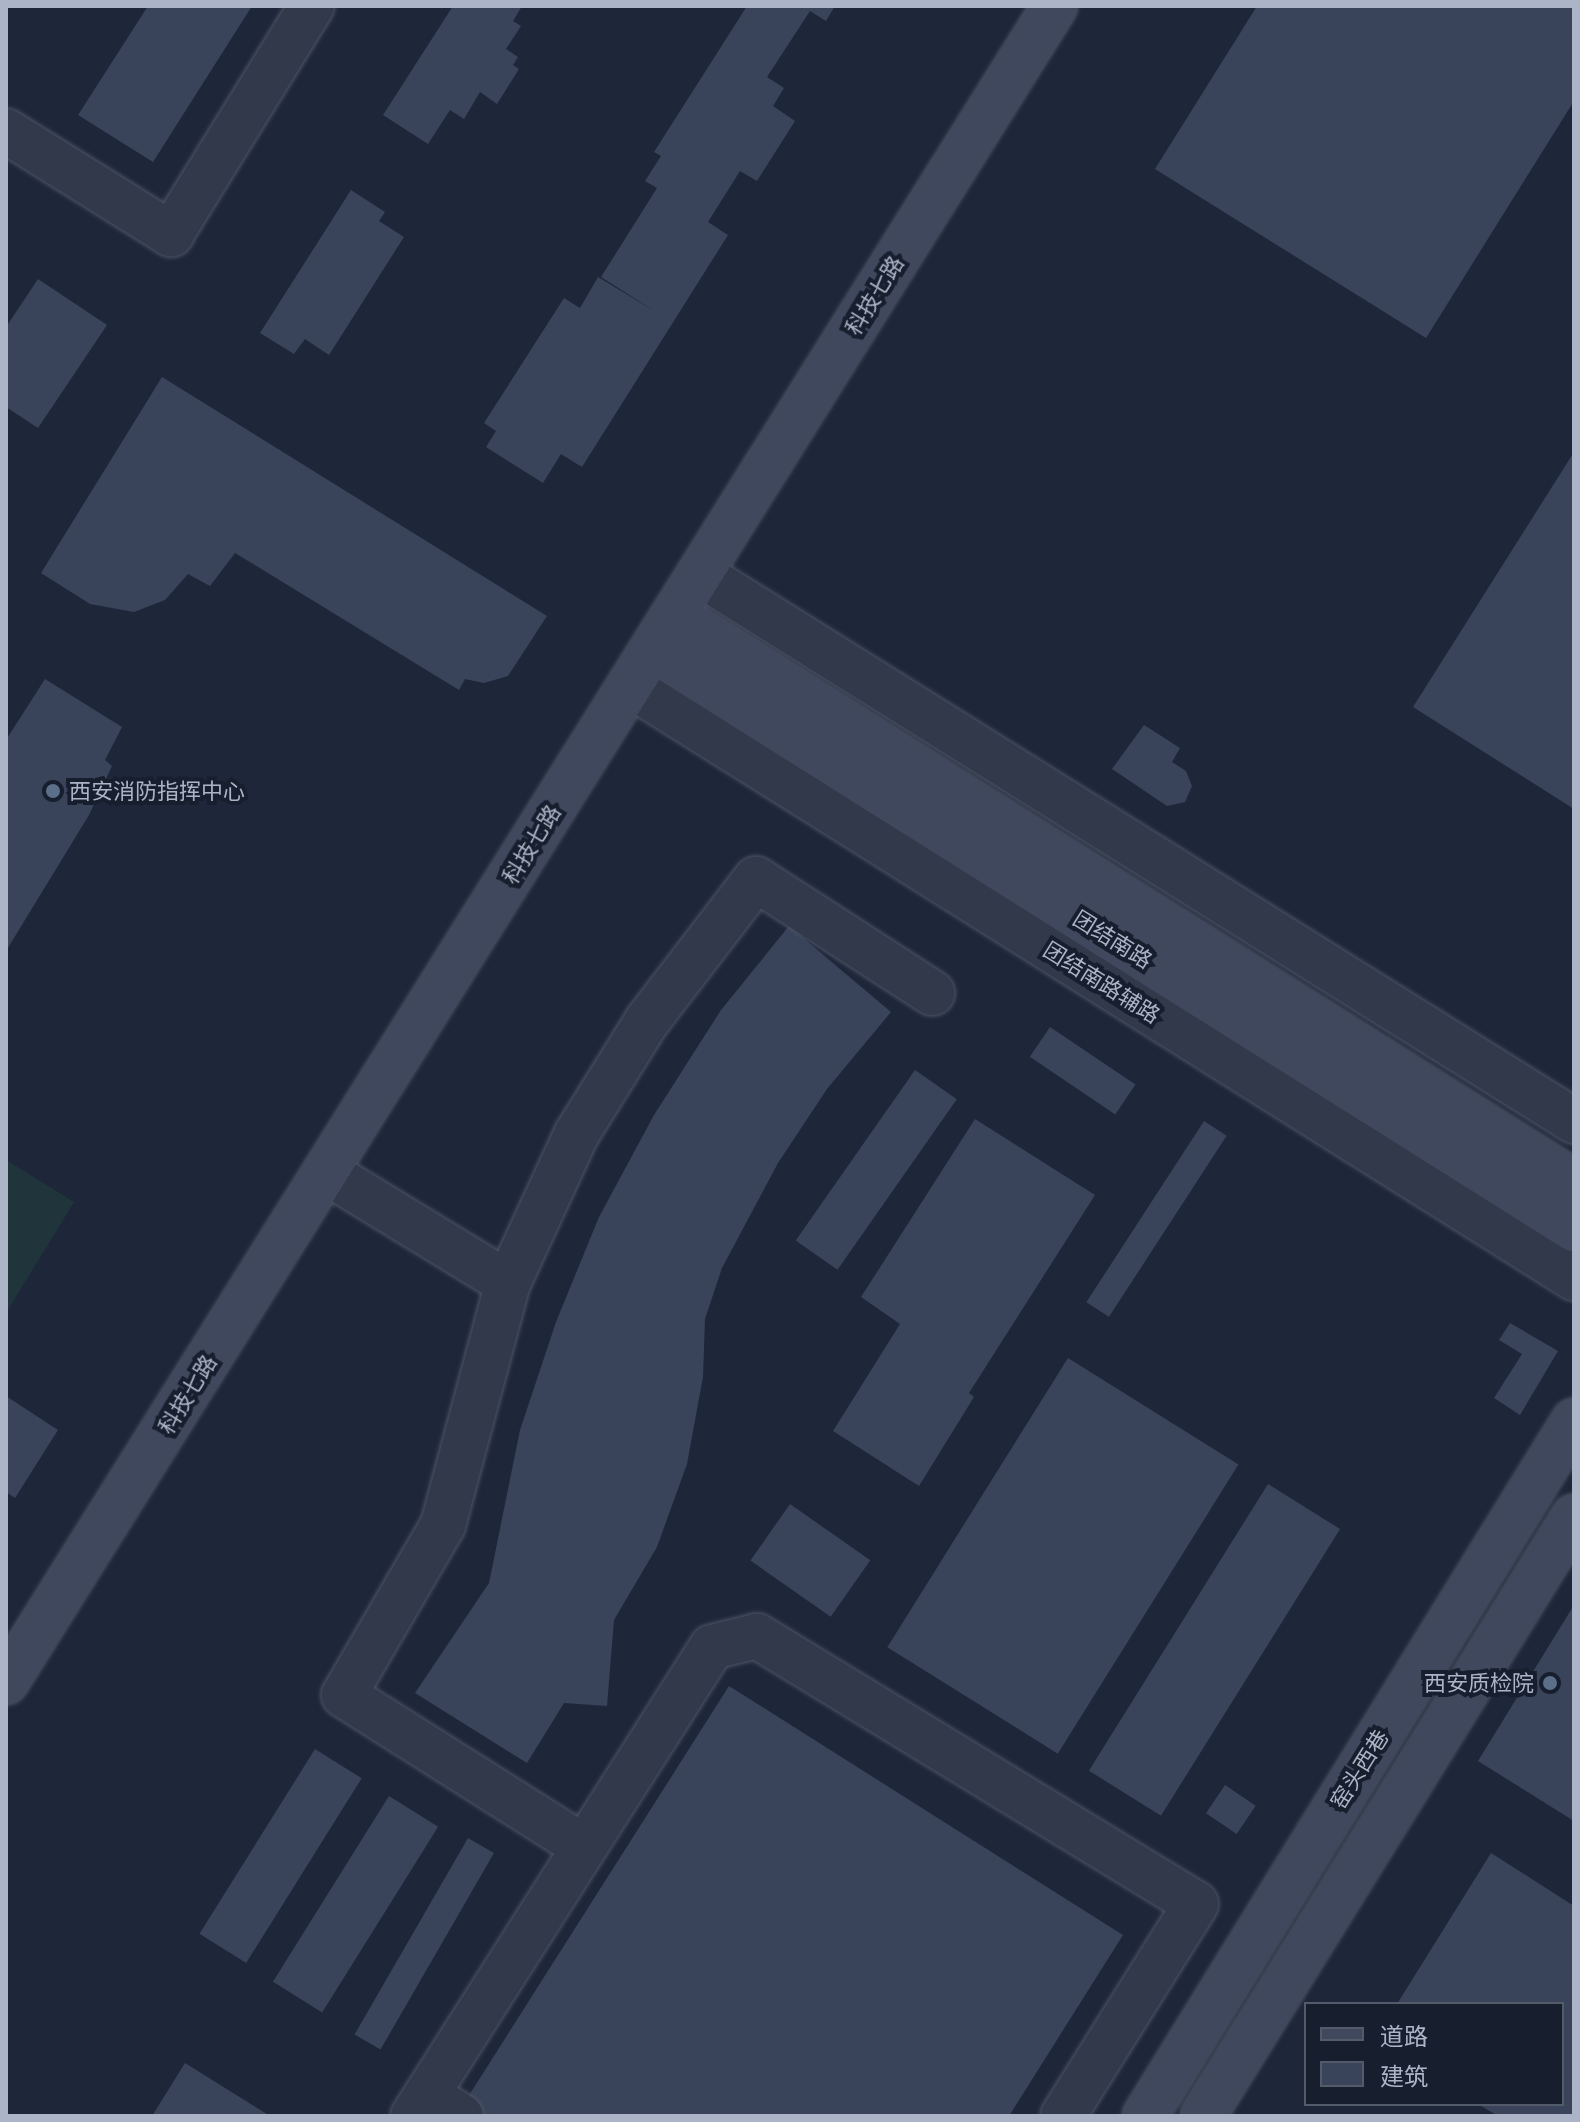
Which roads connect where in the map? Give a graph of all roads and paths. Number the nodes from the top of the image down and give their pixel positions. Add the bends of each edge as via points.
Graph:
1 (312, 6) edge
2 (1055, 6) edge
3 (6, 131) edge
4 (700, 574) junction
5 (652, 650) junction
6 (932, 993) dead end
7 (1574, 1121) edge
8 (326, 1172) junction
9 (1574, 1182) edge
10 (1574, 1229) edge
11 (1574, 1278) edge
12 (508, 1283) junction
13 (1574, 1421) edge
14 (1574, 1517) edge
15 (6, 1682) edge
16 (584, 1847) junction
17 (434, 2109) edge
18 (1063, 2116) edge
19 (1145, 2116) edge
20 (1203, 2116) edge

1 - 3 street via 171,234
2 - 4 street, 科技七路
4 - 5 street, 科技七路
4 - 7 street
5 - 8 street, 科技七路
5 - 9 street, 团结南路
5 - 10 street, 团结南路
5 - 11 street, 团结南路辅路
6 - 12 street via 756,879 647,1021 576,1135
8 - 12 street
8 - 15 street, 科技七路
12 - 16 street via 443,1525 344,1695
13 - 19 street, 窑头西巷
14 - 20 street
16 - 17 street
16 - 18 street via 712,1647 757,1636 1196,1904

